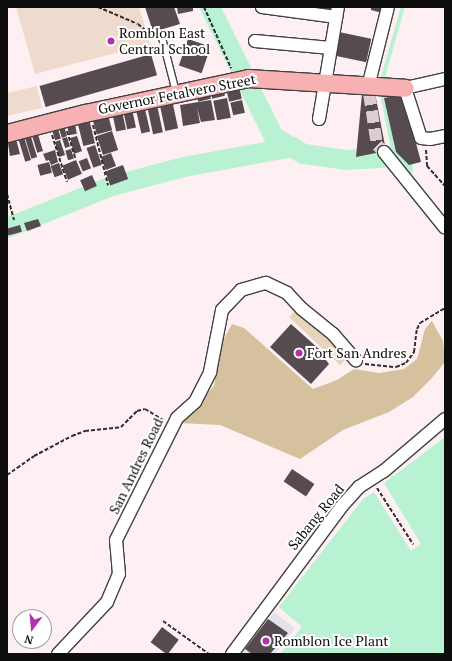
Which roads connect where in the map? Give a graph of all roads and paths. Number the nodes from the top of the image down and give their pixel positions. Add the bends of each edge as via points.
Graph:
1 (98, 7) edge
2 (204, 7) edge
3 (262, 7) edge
4 (388, 7) edge
5 (337, 12) edge
6 (161, 34) joint
7 (255, 41) dead end
8 (331, 48) junction
9 (242, 79) junction
10 (445, 79) edge
11 (324, 84) junction
12 (376, 87) junction
13 (405, 88) junction
14 (176, 92) junction
15 (90, 112) junction
16 (319, 119) dead end
17 (56, 120) junction
18 (7, 133) edge
19 (445, 136) edge
20 (425, 139) junction
21 (384, 152) tunnel mouth
22 (75, 158) dead end
23 (67, 182) dead end
24 (108, 185) dead end
25 (445, 186) edge
26 (7, 194) edge
27 (14, 220) dead end
28 (445, 228) edge
29 (445, 308) edge
30 (356, 360) joint
31 (445, 419) edge
32 (173, 428) junction
33 (7, 475) edge
34 (371, 478) junction
35 (413, 544) dead end
36 (163, 621) dead end
37 (58, 654) edge
38 (209, 654) edge
39 (232, 654) edge

1 - 6 path via 138,24 154,37
2 - 9 path
3 - 5 street
4 - 12 street
5 - 8 street
6 - 14 lane
7 - 8 street
8 - 11 street
9 - 11 street, Governor Fetalvero Street
9 - 14 street, Governor Fetalvero Street
10 - 13 street, Governor Fetalvero Street
11 - 12 street, Governor Fetalvero Street
11 - 16 street
12 - 13 street, Governor Fetalvero Street
13 - 20 street via 417,131
14 - 15 street, Governor Fetalvero Street
15 - 17 street, Governor Fetalvero Street
15 - 24 path
17 - 18 street, Governor Fetalvero Street
17 - 22 path
17 - 23 path
19 - 20 street
20 - 25 path via 427,166
21 - 28 street
26 - 27 path
29 - 30 path via 420,323 416,329 414,352 406,363 396,367
30 - 32 street, San Andres Road via 333,334 287,293 266,282 241,290 222,310 210,372 195,402 177,418
31 - 34 street, Sabang Road
32 - 33 path via 159,416 145,409 137,411 122,427 85,431 72,436 34,456
32 - 37 street, San Andres Road via 116,540 119,574 107,602
34 - 35 path
34 - 39 street, Sabang Road via 341,507
36 - 38 path

